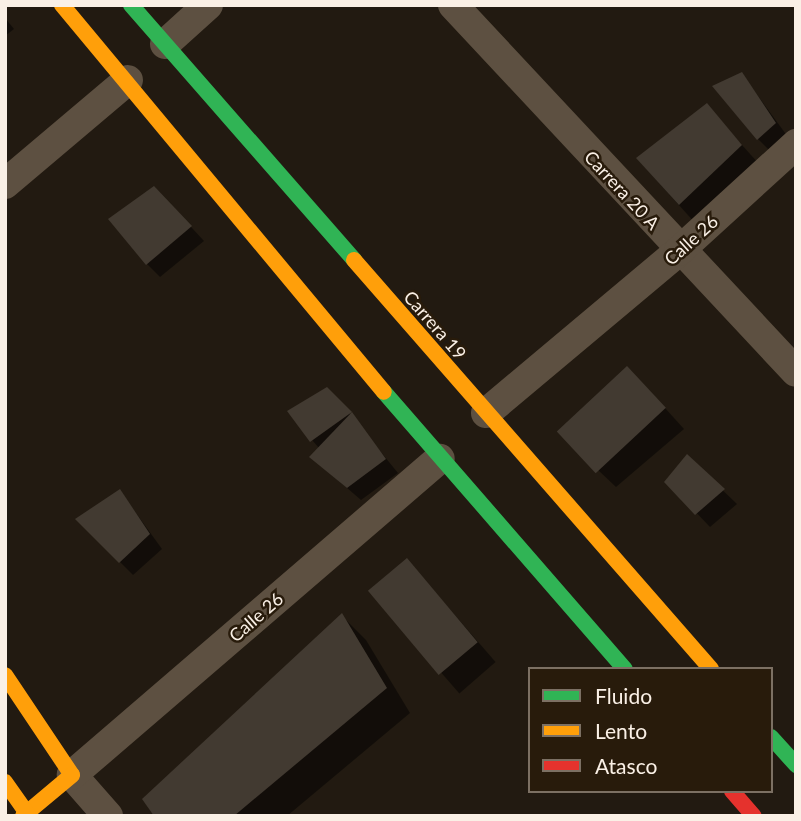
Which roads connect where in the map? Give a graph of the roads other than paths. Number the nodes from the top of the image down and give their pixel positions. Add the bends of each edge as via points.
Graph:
1 (62, 5) edge
2 (131, 5) edge
3 (208, 5) edge
4 (453, 5) edge
5 (165, 44) junction
6 (128, 80) junction
7 (796, 144) edge
8 (5, 184) edge
9 (679, 251) junction
10 (796, 372) edge
11 (486, 413) junction
12 (440, 459) junction
13 (623, 667) edge
14 (709, 667) edge
15 (5, 675) edge
16 (773, 739) edge
17 (796, 765) edge
18 (72, 775) junction
19 (5, 782) edge
20 (734, 793) edge
21 (28, 815) edge
22 (108, 816) edge
23 (754, 816) edge

1 - 6 main road
2 - 5 main road, Carrera 19
3 - 5 street
4 - 9 street, Carrera 20 A
5 - 11 main road, Carrera 19
6 - 8 street
6 - 12 main road
7 - 9 street, Calle 26
9 - 10 street, Carrera 20 A
9 - 11 street, Calle 26
11 - 14 main road, Carrera 19
12 - 13 main road
12 - 18 street, Calle 26
15 - 18 main road
16 - 17 main road
18 - 21 main road
18 - 22 street
19 - 21 main road
20 - 23 main road

